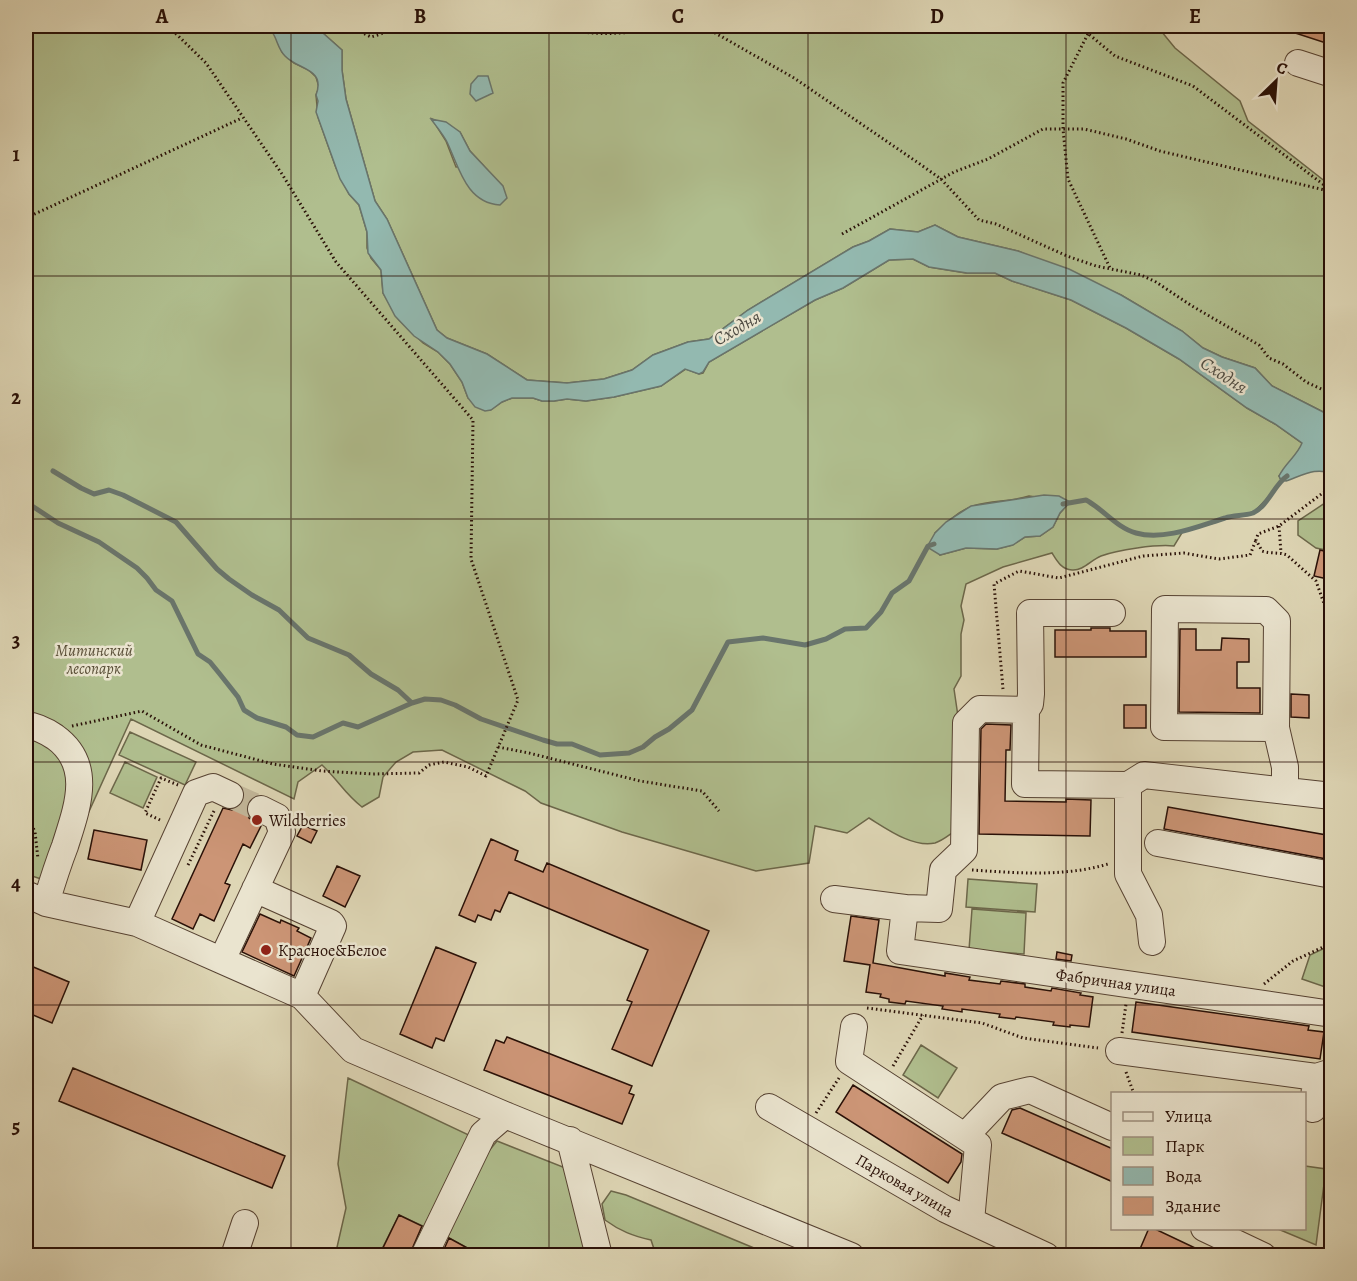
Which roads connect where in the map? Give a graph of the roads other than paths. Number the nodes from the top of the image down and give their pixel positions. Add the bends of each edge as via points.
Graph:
1 (1298, 63) dead end
2 (1332, 74) edge
3 (1112, 613) dead end
4 (1015, 710) junction
5 (36, 728) edge
6 (1276, 728) junction
7 (1128, 786) junction
8 (1285, 791) junction
9 (226, 793) tunnel mouth
10 (1332, 796) edge
11 (261, 809) tunnel mouth
12 (1158, 843) dead end
13 (1332, 875) edge
14 (255, 889) junction
15 (41, 893) edge
16 (834, 899) dead end
17 (905, 908) junction
18 (137, 923) junction
19 (1152, 942) dead end
20 (222, 960) junction
21 (302, 996) junction
22 (1332, 1014) edge
23 (861, 1018) road end
24 (1119, 1051) road end
25 (1324, 1075) edge
26 (769, 1107) dead end
27 (1314, 1109) dead end
28 (505, 1115) junction
29 (1111, 1126) edge
30 (966, 1135) junction
31 (570, 1140) junction
32 (971, 1221) junction
33 (245, 1223) dead end
34 (1208, 1230) edge
35 (234, 1256) edge
36 (424, 1256) edge
37 (599, 1256) edge
38 (851, 1256) edge
39 (1046, 1256) edge
40 (1263, 1256) edge

1 - 2 street
3 - 4 street via 1030,613 1030,705
4 - 7 street via 1024,784
4 - 17 street via 980,710 966,723 964,850 943,870 939,909
5 - 15 street via 61,741 72,753 80,782 78,807
6 - 6 street via 1277,621 1266,610 1165,609 1164,727
6 - 8 street via 1285,767
7 - 8 street via 1144,775
7 - 19 street via 1128,874 1149,915
8 - 10 street
9 - 18 street via 213,787 196,793
11 - 14 street via 277,817 282,832
12 - 13 street
14 - 20 street
14 - 21 street via 333,926
15 - 18 street
16 - 17 street
17 - 22 street, Фабричная улица via 900,951
18 - 20 street
20 - 21 street
21 - 28 street via 353,1050
23 - 30 street via 849,1061
24 - 25 street
25 - 27 street
26 - 32 street, Парковая улица
28 - 31 street
28 - 36 street via 483,1134
29 - 30 street via 1030,1090 1002,1097
30 - 32 street via 978,1145
31 - 37 street
31 - 38 street
32 - 39 street, Парковая улица
33 - 35 street
34 - 40 street

